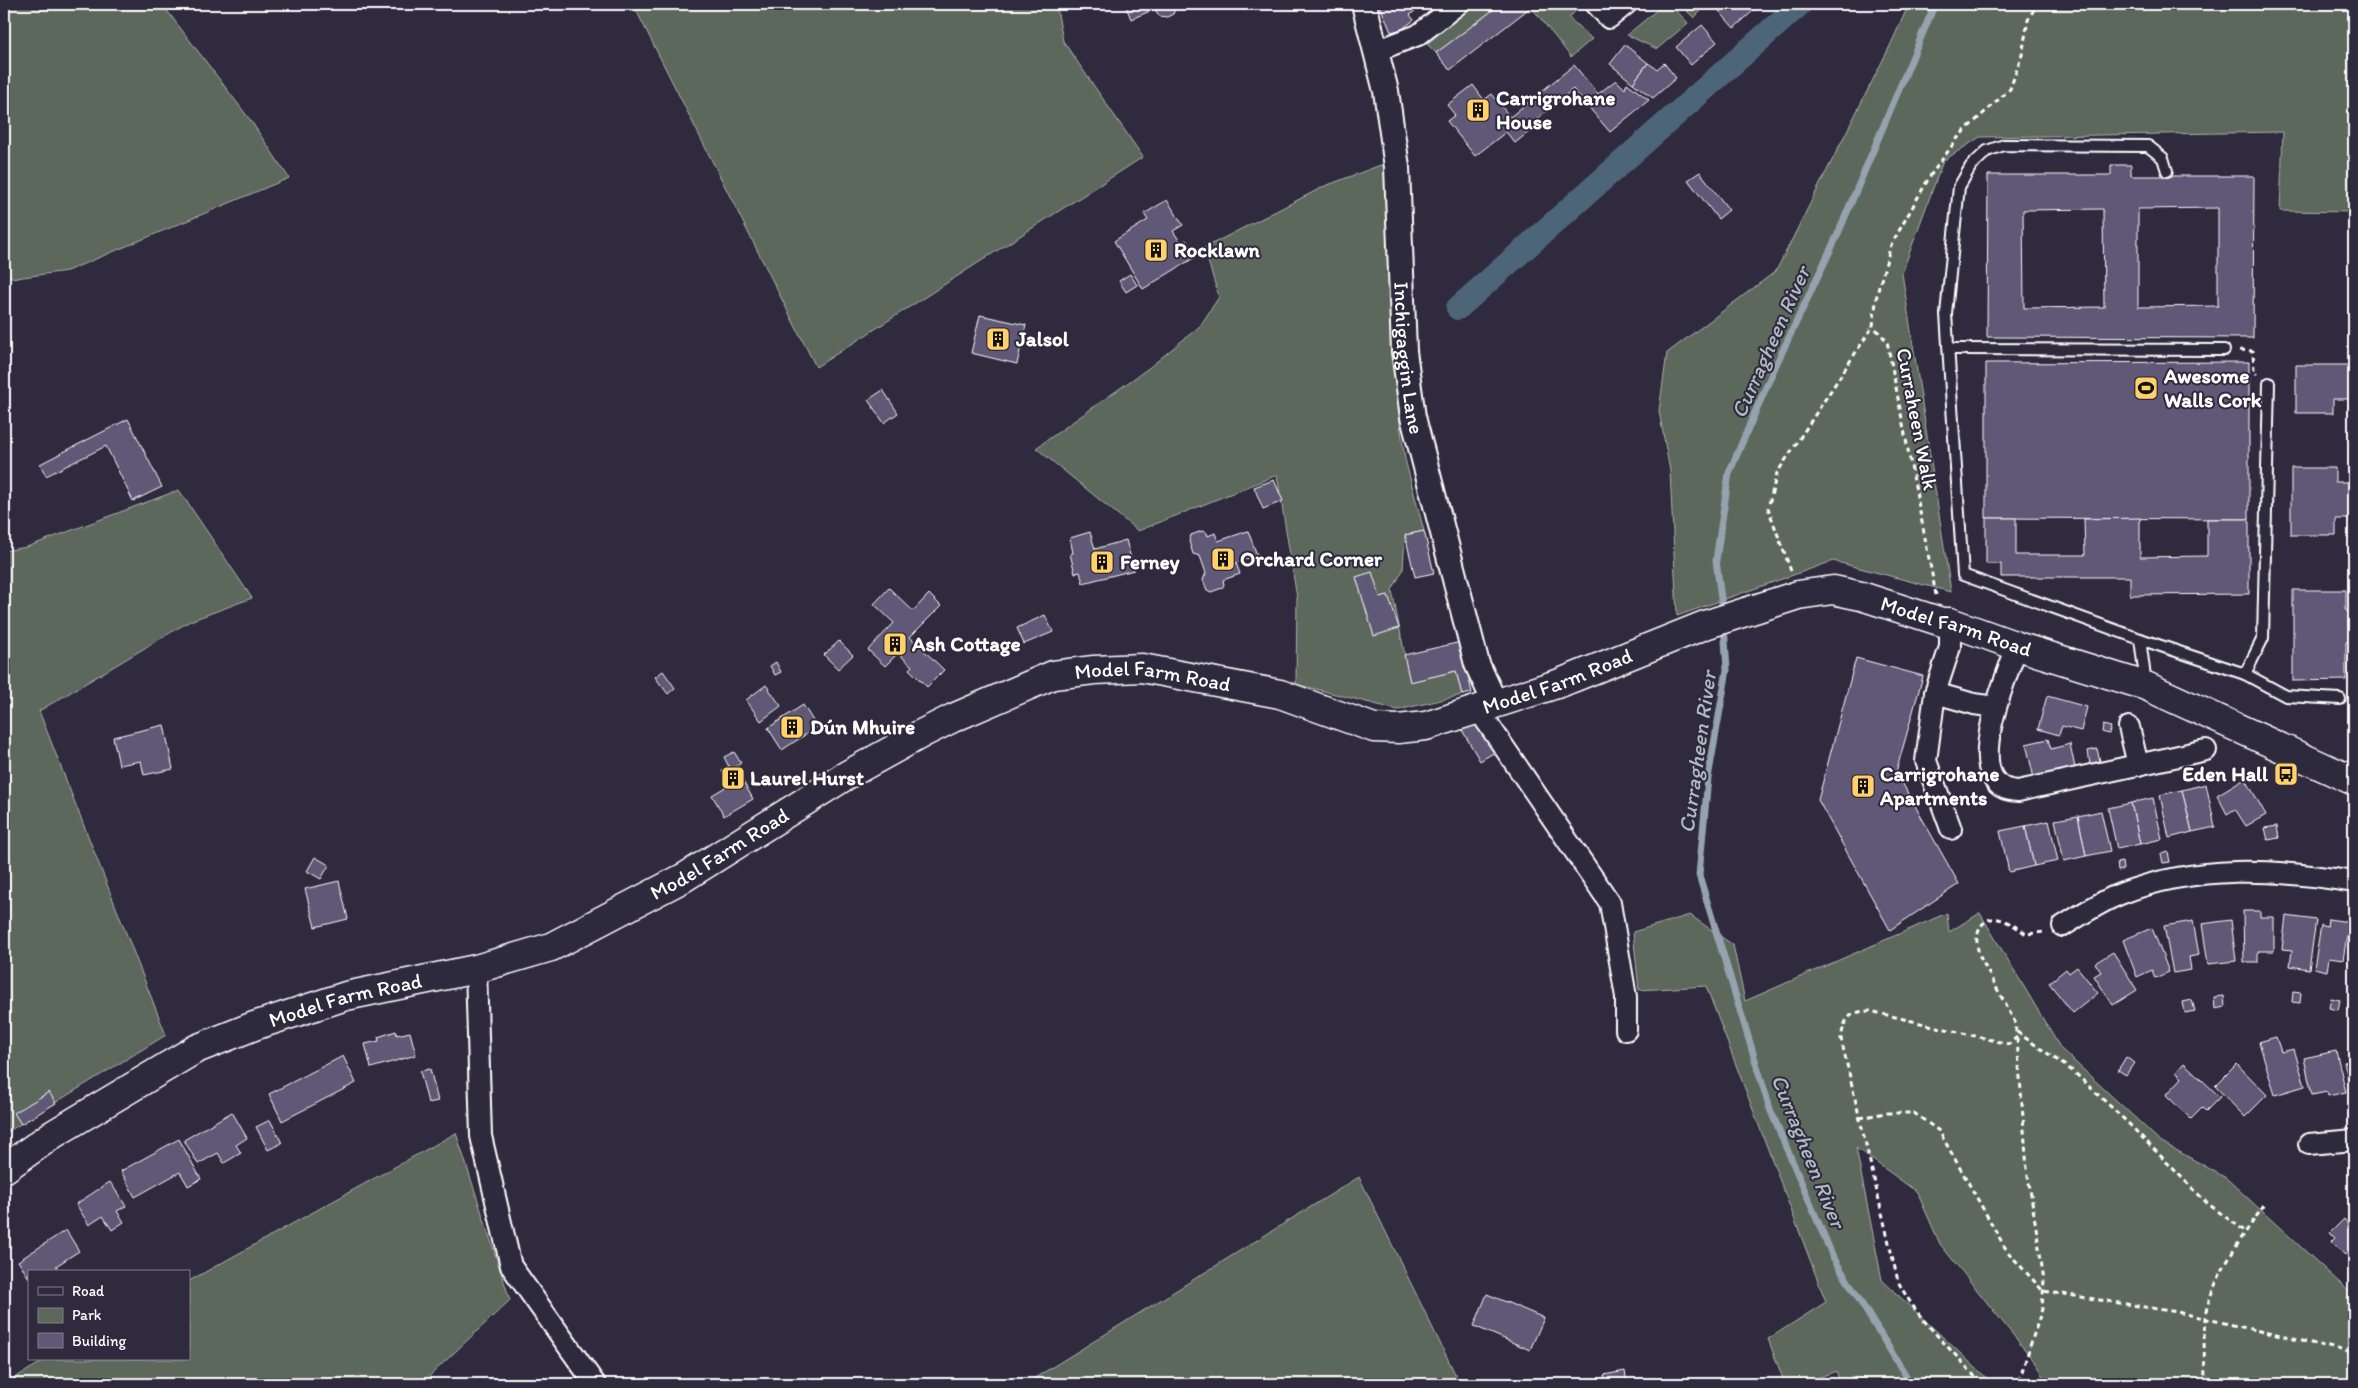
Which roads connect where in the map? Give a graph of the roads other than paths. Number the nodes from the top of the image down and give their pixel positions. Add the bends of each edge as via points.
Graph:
1 (1364, 4) edge
2 (1458, 4) edge
3 (1596, 4) edge
4 (1626, 4) edge
5 (1376, 51) junction
6 (2168, 170) dead end
7 (1949, 349) junction
8 (2224, 350) road end
9 (2269, 383) dead end
10 (1946, 622) junction
11 (2140, 639) junction
12 (2017, 646) junction
13 (2245, 674) junction
14 (2146, 686) junction
15 (1935, 694) junction
16 (2340, 699) dead end
17 (1486, 706) junction
18 (1996, 707) junction
19 (2129, 727) dead end
20 (2206, 750) dead end
21 (2138, 765) junction
22 (2354, 781) edge
23 (1951, 829) dead end
24 (2354, 882) edge
25 (2064, 926) road end
26 (476, 969) junction
27 (1626, 1030) dead end
28 (2354, 1140) edge
29 (2309, 1144) dead end
30 (4, 1168) edge
31 (595, 1384) edge

1 - 5 street, Inchigaggin Lane
2 - 5 street via 1418,35
3 - 4 street via 1609,18
5 - 17 street, Inchigaggin Lane via 1386,91 1397,167 1404,351 1413,417
6 - 7 lane via 2163,158 2148,146 2004,145 1986,151 1971,166 1959,187 1946,314
7 - 8 lane
7 - 11 lane via 1963,575
9 - 13 lane via 2263,638
10 - 12 main road, Model Farm Road
10 - 15 street via 1950,647
10 - 17 main road, Model Farm Road via 1833,590 1798,594 1705,625 1560,683
11 - 13 lane
11 - 14 lane
12 - 14 main road, Model Farm Road
12 - 18 street
13 - 16 lane via 2286,696
14 - 22 main road, Model Farm Road
15 - 18 street
15 - 23 street via 1926,761
17 - 26 main road, Model Farm Road via 1426,726 1374,728 1280,694 1142,668 1053,675 923,733 847,775 685,877 551,947
17 - 27 street via 1610,903 1626,997
18 - 21 street via 1987,737 1988,754 1993,780 2002,788 2018,791
19 - 21 street
20 - 21 street
24 - 25 street via 2270,871 2185,876 2121,894
26 - 30 main road, Model Farm Road via 346,996 196,1049 52,1135
26 - 31 street via 481,1136 511,1266
28 - 29 street

